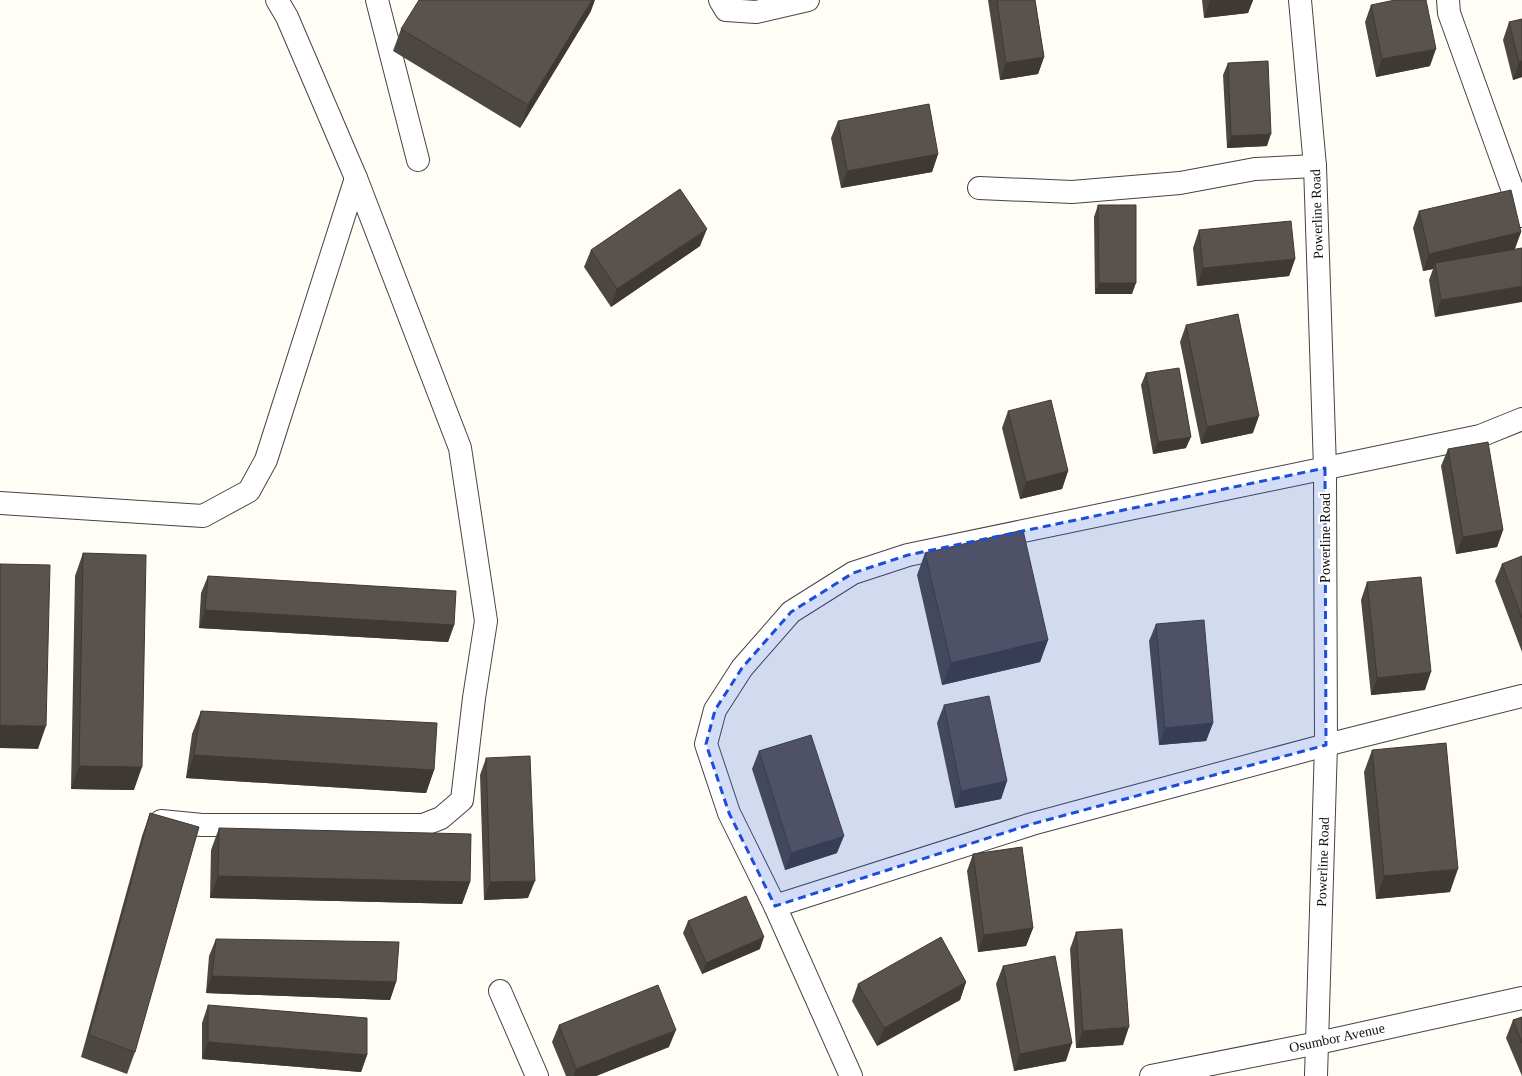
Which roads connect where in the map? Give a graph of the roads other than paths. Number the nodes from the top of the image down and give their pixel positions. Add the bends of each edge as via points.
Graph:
1 (277, 0) edge
2 (377, 0) edge
3 (720, 0) edge
4 (808, 0) edge
5 (1300, 0) edge
6 (1448, 0) edge
7 (418, 160) dead end
8 (1315, 166) junction
9 (356, 178) junction
10 (979, 188) dead end
11 (1522, 216) edge
12 (1522, 419) edge
13 (1325, 468) junction
14 (0, 503) edge
15 (1522, 696) edge
16 (1326, 745) junction
17 (159, 821) edge
18 (775, 906) junction
19 (500, 991) dead end
20 (1522, 998) edge
21 (1318, 1043) junction
22 (537, 1076) edge
23 (851, 1076) edge
24 (1151, 1076) edge
25 (1316, 1076) edge

1 - 9 street via 287,17
2 - 7 street
3 - 4 street via 726,10 756,12
5 - 8 street, Powerline Road
6 - 11 street via 1449,13
8 - 10 street via 1255,169 1180,183 1072,192
8 - 13 street, Powerline Road
9 - 14 street via 266,460 249,491 202,516
9 - 17 street via 460,448 486,621 462,800 441,818 423,825 202,825
12 - 13 street via 1480,436
13 - 16 street, Powerline Road
13 - 18 street via 908,555 853,573 791,612 742,668 715,710 706,744 729,813
15 - 16 street
16 - 18 street via 1032,824
16 - 21 street, Powerline Road
18 - 23 street
19 - 22 street
20 - 21 street, Osumbor Avenue
21 - 24 street, Osumbor Avenue
21 - 25 street, Powerline Road

